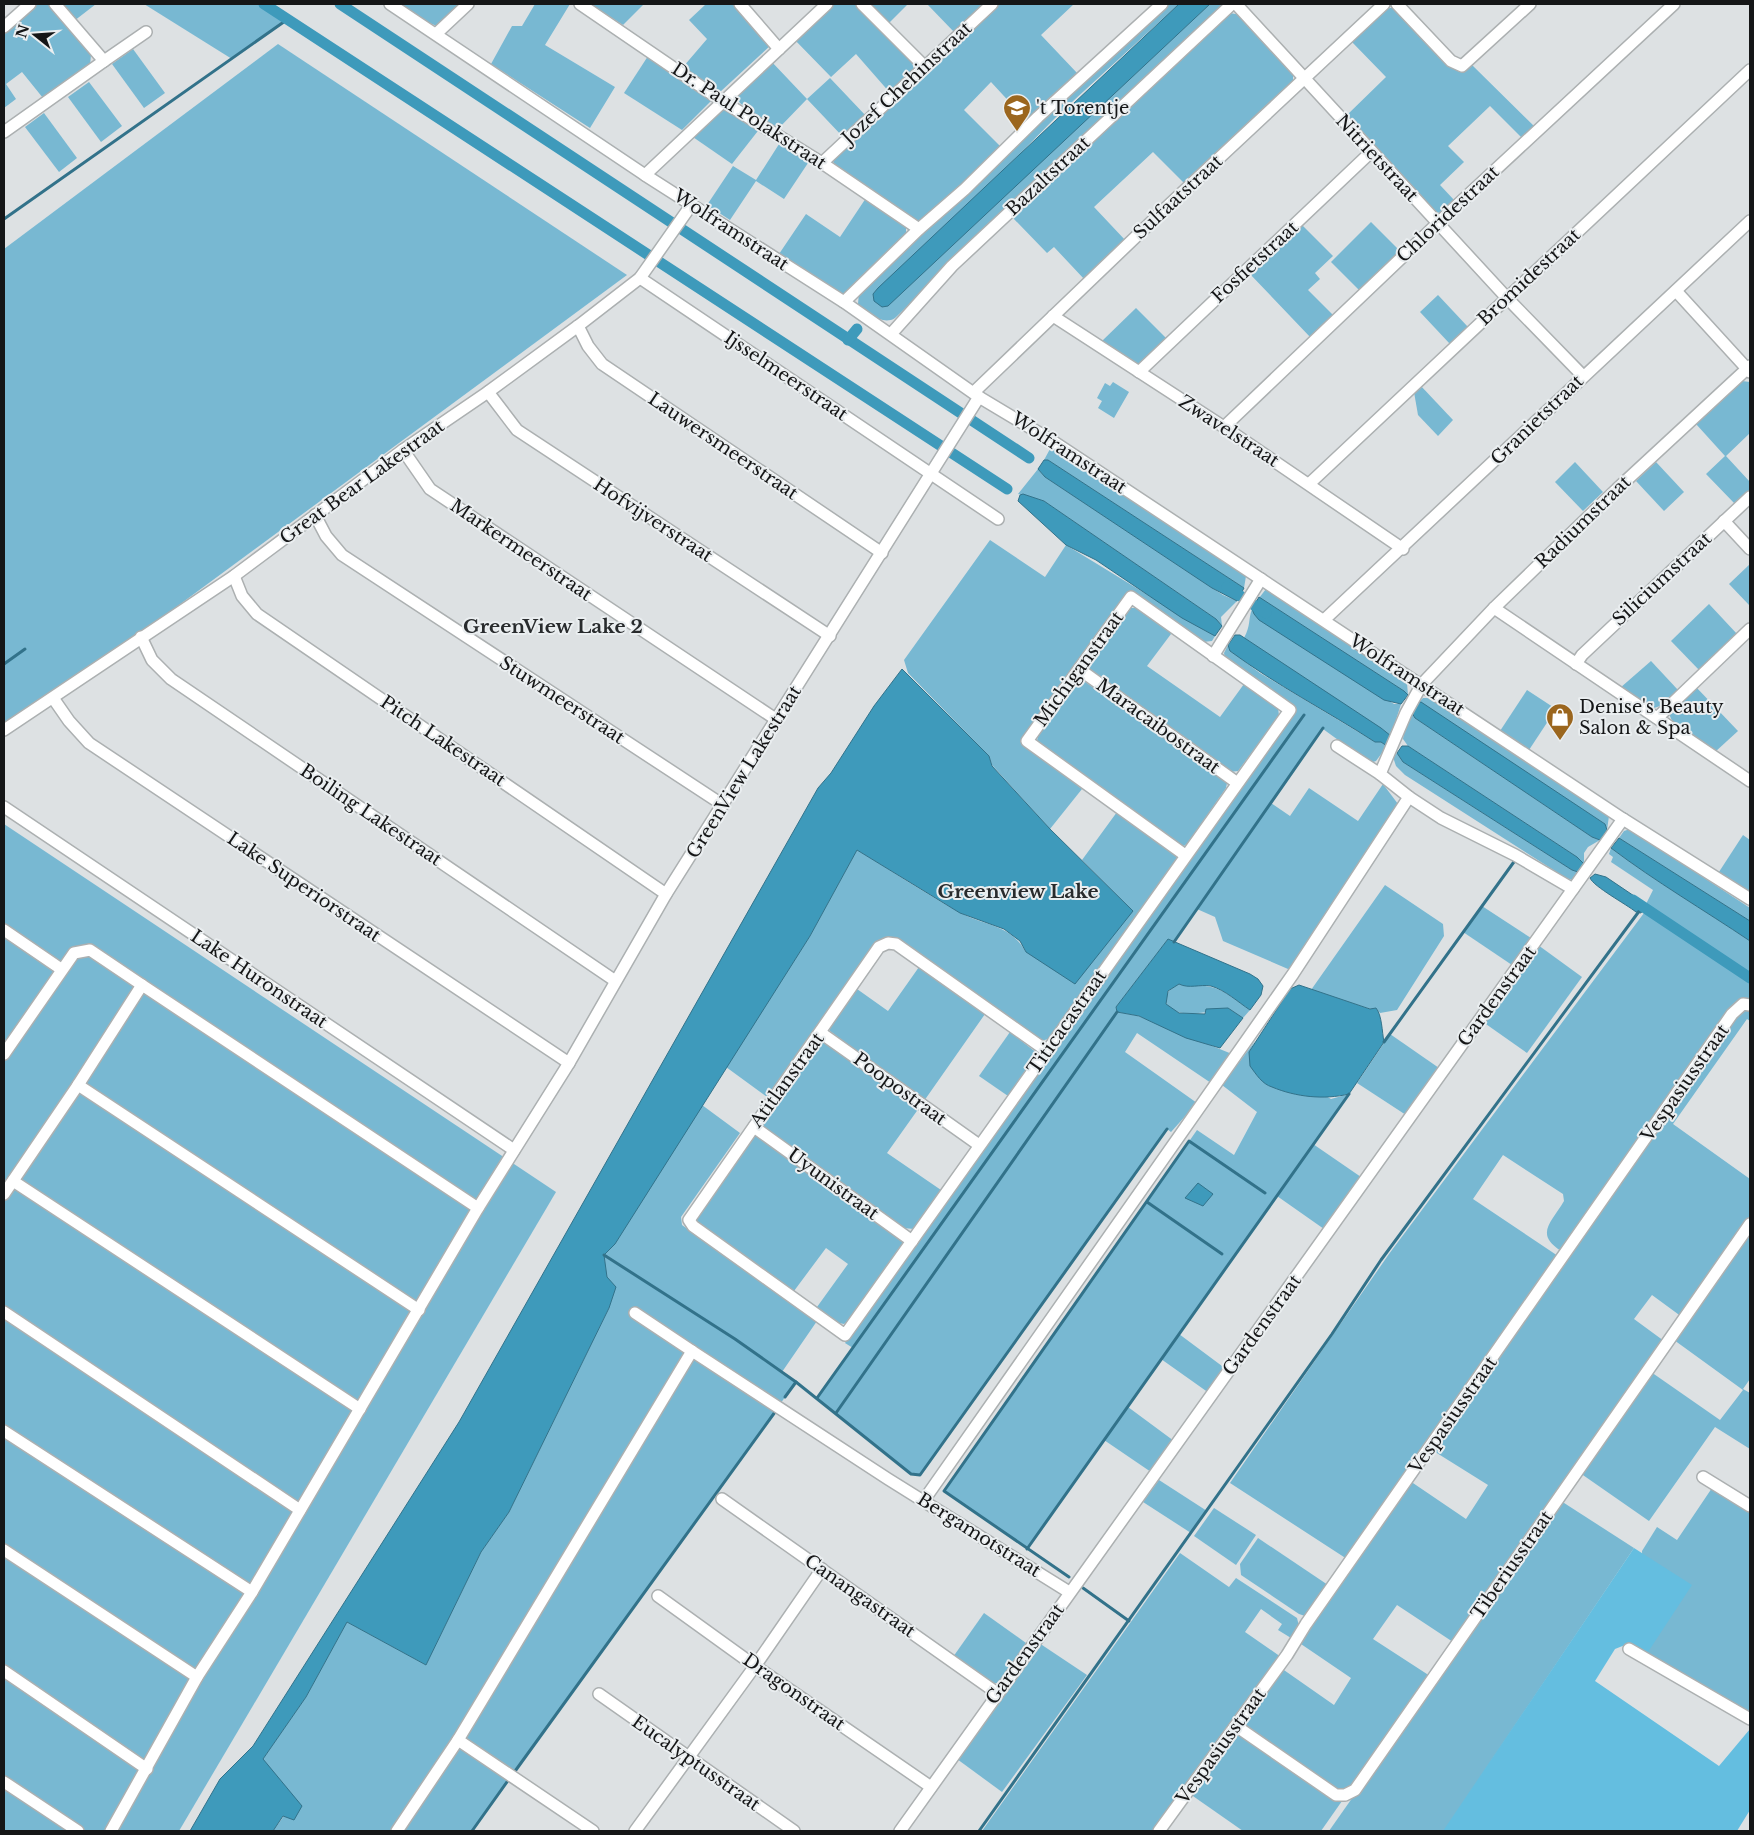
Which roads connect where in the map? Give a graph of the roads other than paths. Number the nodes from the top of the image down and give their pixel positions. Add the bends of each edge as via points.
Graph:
1 (30, 4) edge
2 (55, 4) edge
3 (390, 4) edge
4 (468, 4) edge
5 (580, 4) edge
6 (740, 4) edge
7 (827, 4) edge
8 (862, 4) edge
9 (992, 4) edge
10 (1162, 4) edge
11 (1234, 4) edge
12 (1384, 4) edge
13 (1396, 4) edge
14 (1530, 4) edge
15 (1674, 4) edge
16 (4, 27) edge
17 (146, 32) dead end
18 (436, 34) junction
19 (779, 48) junction
20 (104, 61) junction
21 (925, 67) junction
22 (1750, 70) edge
23 (1305, 79) junction
24 (722, 101) junction
25 (4, 132) edge
26 (1371, 152) junction
27 (822, 163) junction
28 (645, 175) junction
29 (689, 207) junction
30 (1750, 221) edge
31 (1438, 224) junction
32 (919, 228) junction
33 (640, 278) junction
34 (1676, 291) junction
35 (1507, 298) junction
36 (844, 302) junction
37 (1053, 316) junction
38 (578, 326) junction
39 (891, 334) junction
40 (1749, 369) edge
41 (1139, 372) junction
42 (1584, 376) junction
43 (488, 392) junction
44 (977, 397) junction
45 (1224, 427) junction
46 (403, 450) junction
47 (935, 470) junction
48 (1309, 484) junction
49 (1750, 497) edge
50 (315, 515) junction
51 (998, 519) dead end
52 (1724, 521) junction
53 (1402, 549) junction
54 (1750, 549) edge
55 (882, 552) junction
56 (234, 576) junction
57 (1261, 579) junction
58 (1494, 608) junction
59 (1324, 620) junction
60 (1750, 629) edge
61 (141, 636) junction
62 (830, 636) junction
63 (1216, 652) junction
64 (1576, 664) junction
65 (1079, 669) junction
66 (1422, 684) junction
67 (53, 698) junction
68 (1290, 710) joint
69 (1657, 718) junction
70 (776, 720) junction
71 (4, 730) edge
72 (1337, 746) dead end
73 (1380, 774) junction
74 (1750, 781) edge
75 (1236, 782) junction
76 (1409, 798) junction
77 (723, 805) junction
78 (4, 807) edge
79 (1623, 819) junction
80 (1185, 855) junction
81 (1576, 885) junction
82 (666, 894) junction
83 (1750, 899) edge
84 (4, 930) edge
85 (61, 969) junction
86 (614, 980) junction
87 (142, 985) junction
88 (1750, 1004) edge
89 (4, 1032) edge
90 (821, 1033) junction
91 (14, 1039) junction
92 (1047, 1051) junction
93 (4, 1054) edge
94 (569, 1063) junction
95 (78, 1085) junction
96 (754, 1127) junction
97 (979, 1145) junction
98 (514, 1150) junction
99 (13, 1181) junction
100 (4, 1194) edge
101 (478, 1208) junction
102 (1750, 1224) edge
103 (912, 1240) junction
104 (418, 1310) junction
105 (4, 1312) edge
106 (635, 1313) dead end
107 (845, 1335) joint
108 (692, 1351) junction
109 (360, 1410) junction
110 (4, 1431) edge
111 (1703, 1477) dead end
112 (722, 1498) dead end
113 (924, 1500) junction
114 (1750, 1506) edge
115 (300, 1510) junction
116 (4, 1550) edge
117 (822, 1569) junction
118 (252, 1592) junction
119 (1069, 1592) junction
120 (658, 1596) dead end
121 (1629, 1648) dead end
122 (755, 1666) junction
123 (4, 1671) edge
124 (197, 1678) junction
125 (997, 1693) junction
126 (599, 1694) dead end
127 (1750, 1720) edge
128 (1236, 1726) junction
129 (458, 1740) junction
130 (688, 1756) junction
131 (147, 1769) junction
132 (4, 1782) edge
133 (931, 1788) junction
134 (78, 1831) edge
135 (111, 1831) edge
136 (397, 1831) edge
137 (593, 1831) edge
138 (634, 1831) edge
139 (794, 1831) edge
140 (900, 1831) edge
141 (1159, 1831) edge

1 - 16 street
2 - 20 street
3 - 18 street, Wolframstraat
4 - 18 street
5 - 24 street, Dr. Paul Polakstraat
6 - 19 street
7 - 19 street
8 - 21 street
9 - 21 street, Jozef Chehinstraat
10 - 32 street via 1038,117 965,189
11 - 23 street, Nitrietstraat
11 - 39 street, Bazaltstraat via 952,266
12 - 23 street, Sulfaatstraat
13 - 14 street via 1451,61 1462,66
15 - 31 street, Chloridestraat
17 - 20 street
18 - 28 street, Wolframstraat
19 - 24 street
20 - 25 street
21 - 27 street, Jozef Chehinstraat
22 - 35 street, Bromidestraat
23 - 26 street, Nitrietstraat
23 - 37 street, Sulfaatstraat
24 - 27 street, Dr. Paul Polakstraat
24 - 28 street
26 - 31 street, Nitrietstraat
26 - 41 street, Fosfietstraat
27 - 32 street, Dr. Paul Polakstraat
28 - 29 street, Wolframstraat
29 - 33 street, Great Bear Lakestraat
29 - 36 street, Wolframstraat
30 - 34 street, Granietstraat
31 - 35 street, Nitrietstraat
31 - 45 street, Chloridestraat
32 - 36 street
33 - 38 street, Great Bear Lakestraat
33 - 47 street, Ijsselmeerstraat
34 - 40 street
34 - 42 street, Granietstraat
35 - 42 street, Nitrietstraat
35 - 48 street, Bromidestraat
36 - 39 street, Wolframstraat
37 - 41 street, Zwavelstraat
37 - 44 street, Sulfaatstraat
38 - 43 street, Great Bear Lakestraat
38 - 55 street, Lauwersmeerstraat via 602,364
39 - 44 street, Wolframstraat
40 - 58 street, Radiumstraat via 1617,489
41 - 45 street, Zwavelstraat
42 - 53 street, Granietstraat
43 - 46 street, Great Bear Lakestraat
43 - 62 street, Hofvijverstraat via 517,430
44 - 47 street, GreenView Lakestraat
44 - 57 street, Wolframstraat via 1051,440
45 - 48 street, Zwavelstraat
46 - 50 street, Great Bear Lakestraat
46 - 70 street, Markermeerstraat via 430,489
47 - 51 street, Ijsselmeerstraat
47 - 55 street, GreenView Lakestraat
48 - 53 street, Zwavelstraat
49 - 52 street, Siliciumstraat
50 - 56 street, Great Bear Lakestraat
50 - 77 street, Stuwmeerstraat via 326,536 342,555
52 - 54 street
52 - 64 street, Siliciumstraat
53 - 59 street, Granietstraat
55 - 62 street, GreenView Lakestraat
56 - 61 street, Great Bear Lakestraat
56 - 82 street, Pitch Lakestraat via 242,596 257,614
57 - 59 street, Wolframstraat
57 - 63 street
58 - 64 street
58 - 66 street, Radiumstraat
59 - 66 street, Wolframstraat
60 - 69 street
61 - 67 street, Great Bear Lakestraat
61 - 86 street, Boiling Lakestraat via 152,660 172,679
62 - 70 street, GreenView Lakestraat
63 - 65 street, Michiganstraat via 1131,597
63 - 68 street, Michiganstraat
64 - 69 street
65 - 75 street, Maracaibostraat
65 - 80 street, Michiganstraat via 1027,741
66 - 73 street, Radiumstraat via 1414,695
66 - 79 street, Wolframstraat
67 - 71 street, Great Bear Lakestraat
67 - 94 street, Lake Superiorstraat via 68,721 89,743
68 - 75 street, Titicacastraat
69 - 74 street
70 - 77 street, GreenView Lakestraat
72 - 73 street
73 - 76 street
75 - 80 street, Titicacastraat
76 - 81 street via 1441,818
76 - 113 street via 1293,974
77 - 82 street, GreenView Lakestraat
78 - 98 street, Lake Huronstraat
79 - 81 street, Gardenstraat
79 - 83 street, Wolframstraat
80 - 92 street, Titicacastraat
81 - 119 street, Gardenstraat
82 - 86 street, GreenView Lakestraat
84 - 85 street
85 - 87 street via 74,954 90,950
85 - 91 street
86 - 94 street, GreenView Lakestraat
87 - 95 street
87 - 101 street
88 - 128 street, Vespasiusstraat via 1743,1004 1732,1014
89 - 91 street
90 - 92 street, Atitlanstraat via 879,947 888,943 896,944
90 - 96 street, Atitlanstraat
90 - 97 street, Poopostraat
91 - 93 street
92 - 97 street, Titicacastraat
94 - 98 street, GreenView Lakestraat
95 - 99 street
95 - 104 street
96 - 103 street, Uyunistraat
96 - 107 street, Atitlanstraat via 689,1220
97 - 103 street, Titicacastraat
98 - 101 street, GreenView Lakestraat
99 - 100 street
99 - 109 street
101 - 104 street, GreenView Lakestraat
102 - 128 street, Tiberiusstraat via 1355,1790 1336,1795
103 - 107 street, Titicacastraat
104 - 109 street, GreenView Lakestraat
105 - 115 street
106 - 108 street, Bergamotstraat
108 - 113 street, Bergamotstraat
108 - 129 street
109 - 115 street, GreenView Lakestraat
110 - 118 street
111 - 114 street
112 - 117 street, Canangastraat
113 - 119 street, Bergamotstraat
115 - 118 street, GreenView Lakestraat
116 - 124 street
117 - 122 street
117 - 125 street, Canangastraat
118 - 124 street, GreenView Lakestraat
119 - 125 street, Gardenstraat
120 - 122 street, Dragonstraat
121 - 127 street
122 - 130 street
122 - 133 street, Dragonstraat
123 - 131 street
124 - 131 street, GreenView Lakestraat
125 - 133 street, Gardenstraat
126 - 130 street, Eucalyptusstraat
128 - 141 street, Vespasiusstraat
129 - 136 street
129 - 137 street
130 - 138 street
130 - 139 street, Eucalyptusstraat
131 - 135 street, GreenView Lakestraat
132 - 134 street
133 - 140 street, Gardenstraat

